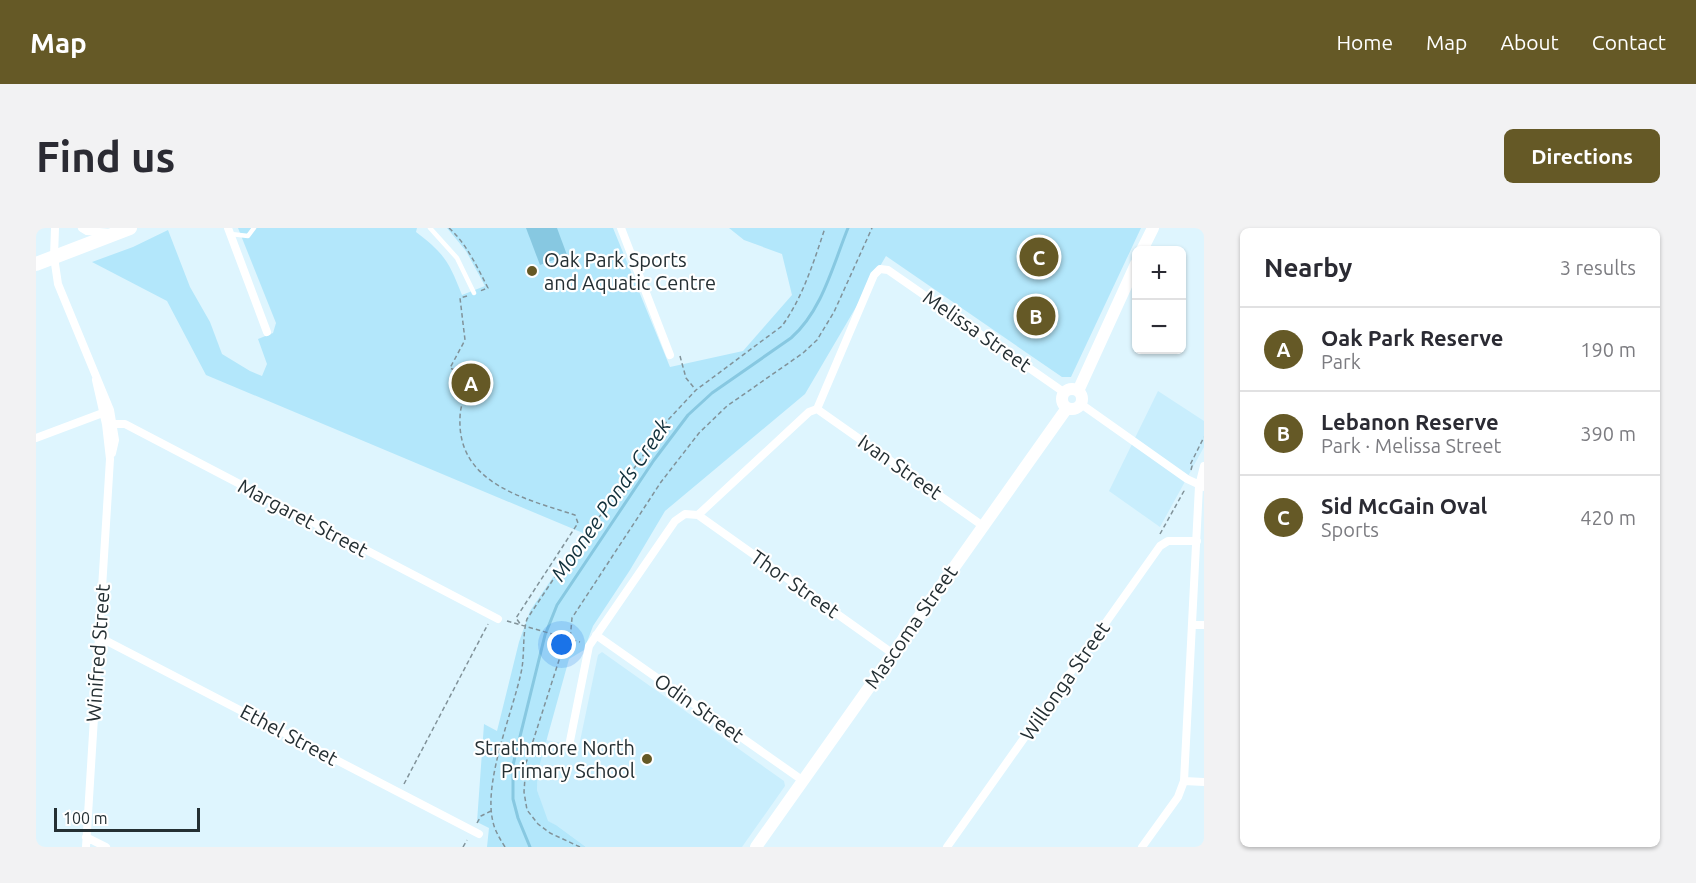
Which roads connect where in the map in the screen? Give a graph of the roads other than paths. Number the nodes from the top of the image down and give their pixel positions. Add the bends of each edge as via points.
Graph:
1 (55, 228) edge
2 (82, 228) edge
3 (254, 228) edge
4 (430, 228) edge
5 (621, 228) edge
6 (1153, 228) edge
7 (124, 230) edge
8 (229, 231) edge
9 (1144, 246) edge
10 (54, 257) junction
11 (36, 264) edge
12 (1132, 274) edge
13 (474, 293) road end
14 (267, 332) dead end
15 (670, 355) dead end
16 (1071, 392) junction
17 (1081, 404) junction
18 (1067, 408) junction
19 (817, 409) junction
20 (106, 411) junction
21 (110, 424) junction
22 (36, 438) edge
23 (1204, 466) edge
24 (1202, 487) edge
25 (698, 515) junction
26 (983, 526) junction
27 (1197, 541) junction
28 (495, 618) road end
29 (1193, 625) junction
30 (1204, 625) edge
31 (596, 635) junction
32 (99, 637) junction
33 (892, 653) junction
34 (570, 741) dead end
35 (802, 780) junction
36 (1184, 781) junction
37 (1204, 782) edge
38 (479, 834) dead end
39 (86, 837) junction
40 (86, 847) edge
41 (106, 847) edge
42 (756, 847) edge
43 (947, 847) edge
44 (1142, 847) edge

1 - 10 street, Winifred Street
2 - 7 street via 94,232
3 - 8 lane via 248,236
4 - 13 lane via 457,258
5 - 15 street
6 - 9 main road
7 - 10 main road
8 - 14 street
10 - 11 main road
10 - 20 street, Winifred Street via 58,284
12 - 16 main road
16 - 17 main road via 1081,396
16 - 18 main road via 1063,399
16 - 19 street, Melissa Street via 888,270 880,269 874,275
17 - 18 main road
17 - 24 street
18 - 26 main road, Mascoma Street
19 - 25 street via 809,412
19 - 26 street, Ivan Street
20 - 21 street, Winifred Street
20 - 22 street
21 - 28 street, Margaret Street via 125,424
21 - 32 street, Winifred Street
23 - 24 street
24 - 27 street
25 - 31 street via 685,513 675,521
25 - 33 street, Thor Street
26 - 33 main road, Mascoma Street
27 - 29 street
27 - 43 street, Willonga Street via 1168,541 1160,546
29 - 30 street
29 - 36 street
31 - 34 street via 589,646
31 - 35 street, Odin Street
32 - 38 street, Ethel Street
32 - 39 street, Winifred Street
33 - 35 main road, Mascoma Street
35 - 42 main road, Mascoma Street
36 - 37 street
36 - 44 street via 1178,798
39 - 40 street, Winifred Street
39 - 41 street

